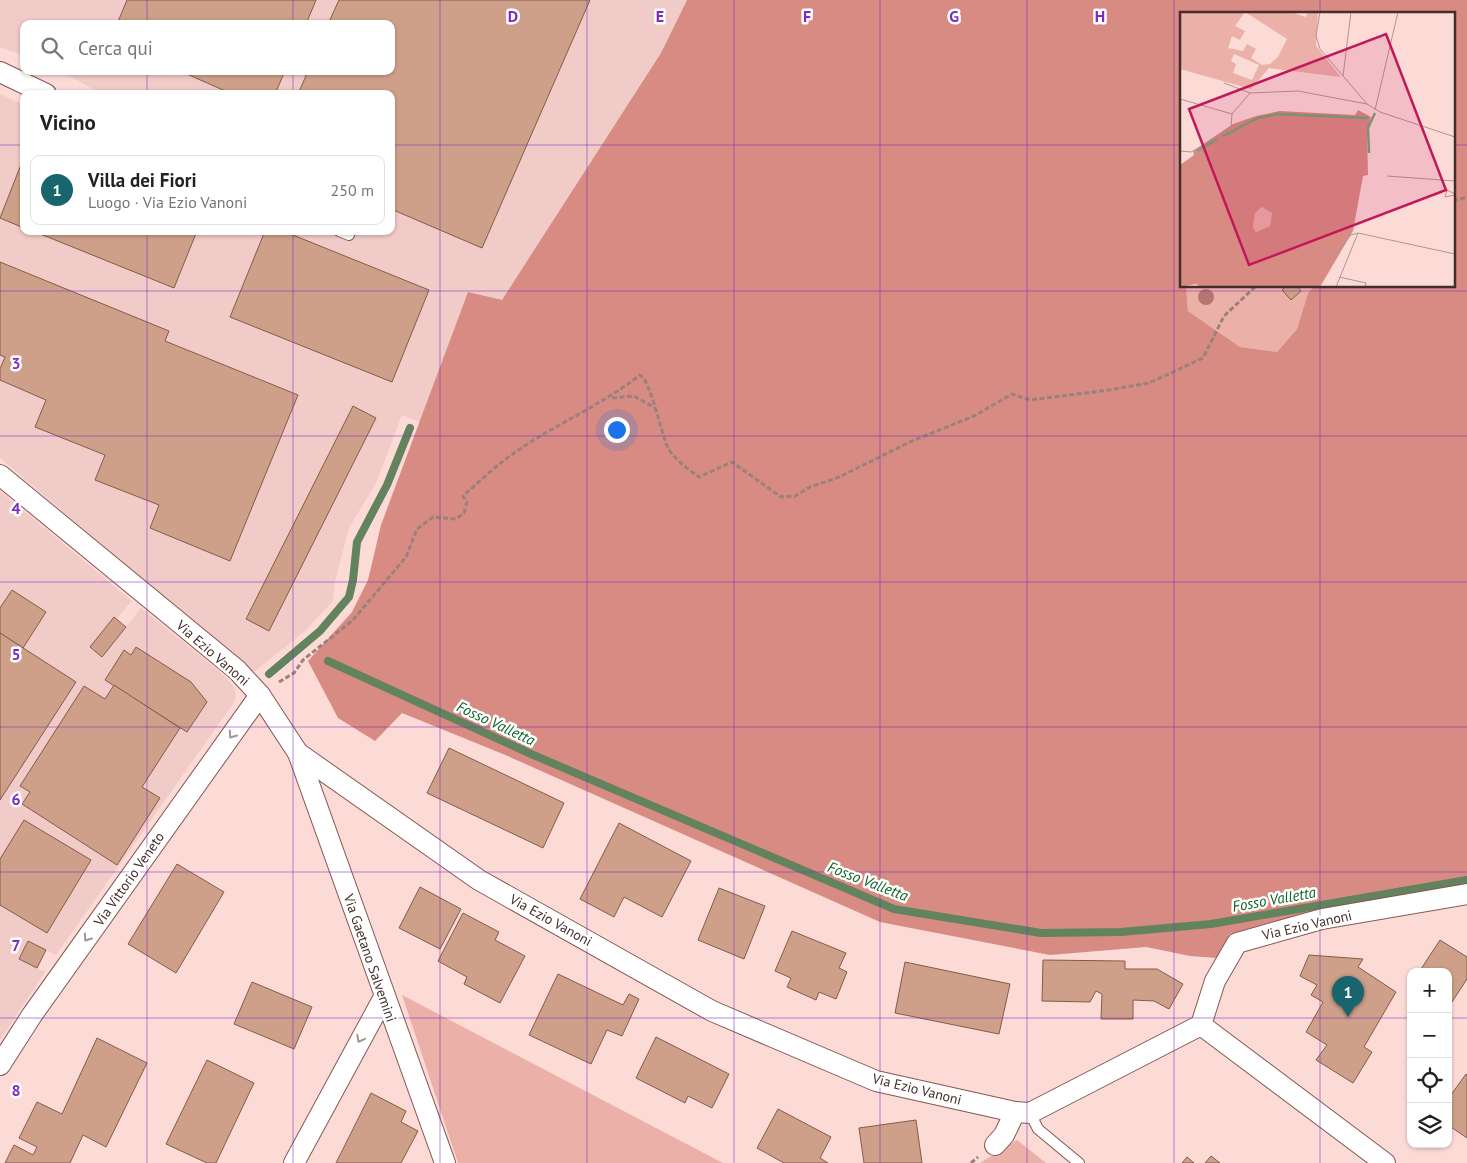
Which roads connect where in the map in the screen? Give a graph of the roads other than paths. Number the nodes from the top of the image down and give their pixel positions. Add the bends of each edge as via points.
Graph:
1 (0, 72) edge
2 (38, 90) edge
3 (0, 475) edge
4 (260, 695) junction
5 (298, 753) junction
6 (1467, 894) edge
7 (384, 996) junction
8 (1201, 1025) junction
9 (0, 1065) edge
10 (1022, 1112) junction
11 (995, 1145) dead end
12 (294, 1163) edge
13 (445, 1163) edge
14 (1079, 1163) edge
15 (1385, 1163) edge

1 - 2 street
3 - 4 street, Via Ezio Vanoni via 236,670
4 - 5 street, Via Ezio Vanoni
4 -> 9 street, Via Vittorio Veneto via 32,1015
5 - 7 street, Via Gaetano Salvemini
5 - 10 street, Via Ezio Vanoni via 479,880 712,1011 876,1081
6 - 8 street, Via Ezio Vanoni via 1322,919 1237,942 1215,981
7 -> 12 street
7 - 13 street, Via Gaetano Salvemini
8 - 10 street
8 - 15 street
10 - 11 street
10 - 14 lane

